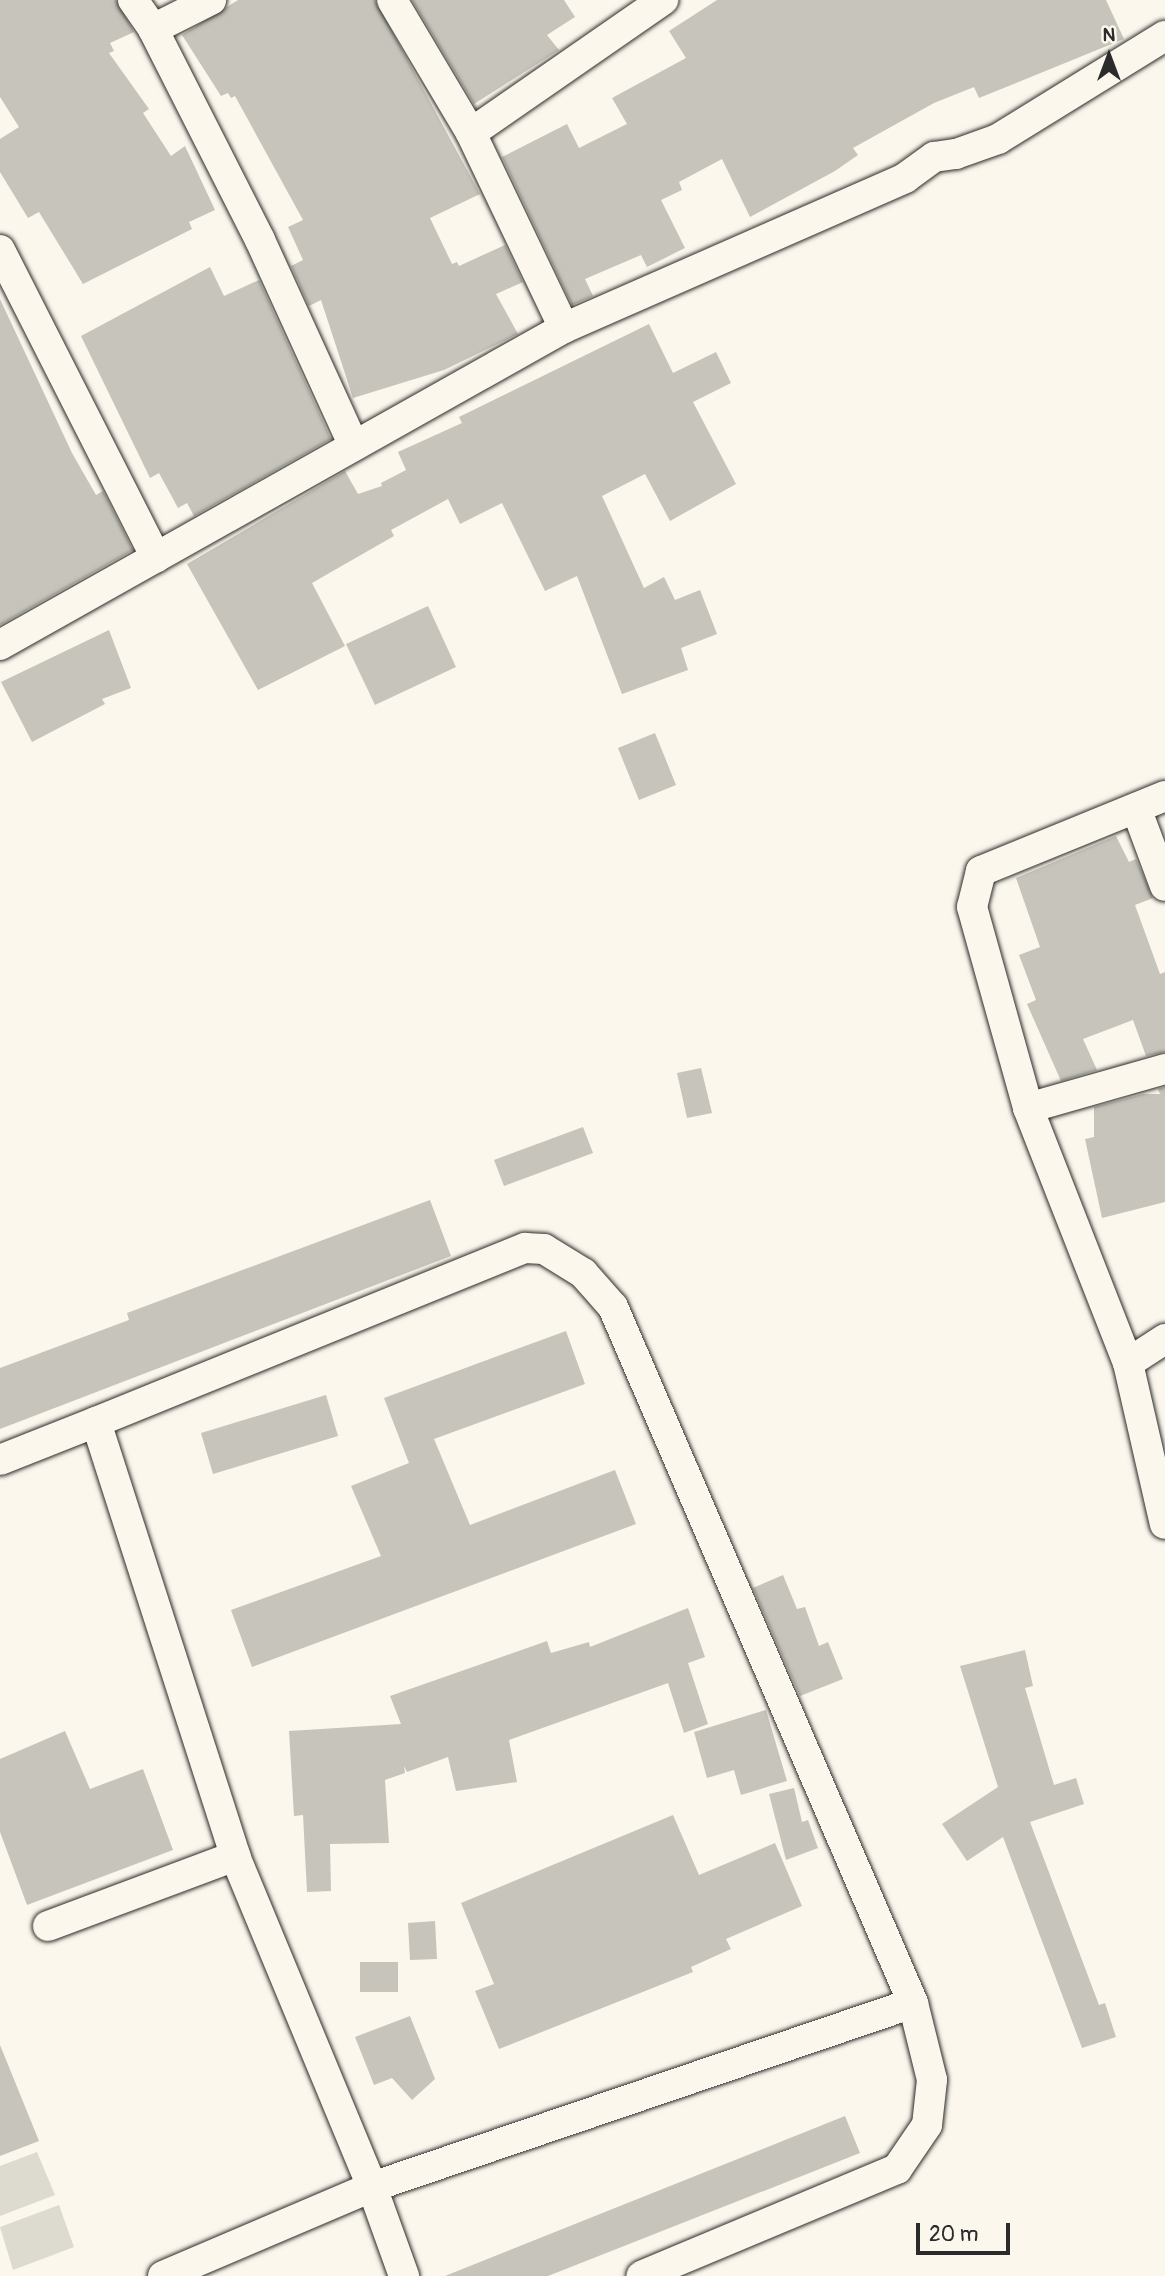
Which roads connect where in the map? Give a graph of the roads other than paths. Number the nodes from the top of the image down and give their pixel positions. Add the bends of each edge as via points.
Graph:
1 (133, 0) edge
2 (211, 0) edge
3 (392, 0) edge
4 (663, 0) edge
5 (153, 29) junction
6 (1165, 36) edge
7 (471, 133) junction
8 (0, 250) edge
9 (564, 328) junction
10 (354, 446) junction
11 (156, 558) junction
12 (0, 645) edge
13 (1165, 796) edge
14 (1136, 808) junction
15 (1165, 886) edge
16 (1165, 1069) edge
17 (1028, 1108) junction
18 (1165, 1339) edge
19 (1128, 1363) junction
20 (96, 1422) junction
21 (0, 1460) edge
22 (1160, 1482) edge
23 (1165, 1524) edge
24 (235, 1856) junction
25 (48, 1926) dead end
26 (913, 2003) junction
27 (372, 2187) junction
28 (163, 2276) edge
29 (404, 2276) edge
30 (641, 2276) edge

1 - 5 street
2 - 5 street
3 - 7 street
4 - 7 street
5 - 10 street via 260,240
6 - 9 street via 998,139 934,157 905,178
7 - 9 street
8 - 11 street
9 - 10 street
10 - 11 street
11 - 12 street
13 - 14 street
14 - 15 street
14 - 17 street via 981,871 975,884 972,907
16 - 17 street
17 - 19 street
18 - 19 street
19 - 22 street
20 - 21 street
20 - 24 street
20 - 26 street via 525,1248 544,1249 583,1273 613,1307 636,1353
22 - 23 street
24 - 25 street
24 - 27 street
26 - 27 street
26 - 30 street via 932,2080 926,2125 897,2169
27 - 28 street
27 - 29 street

